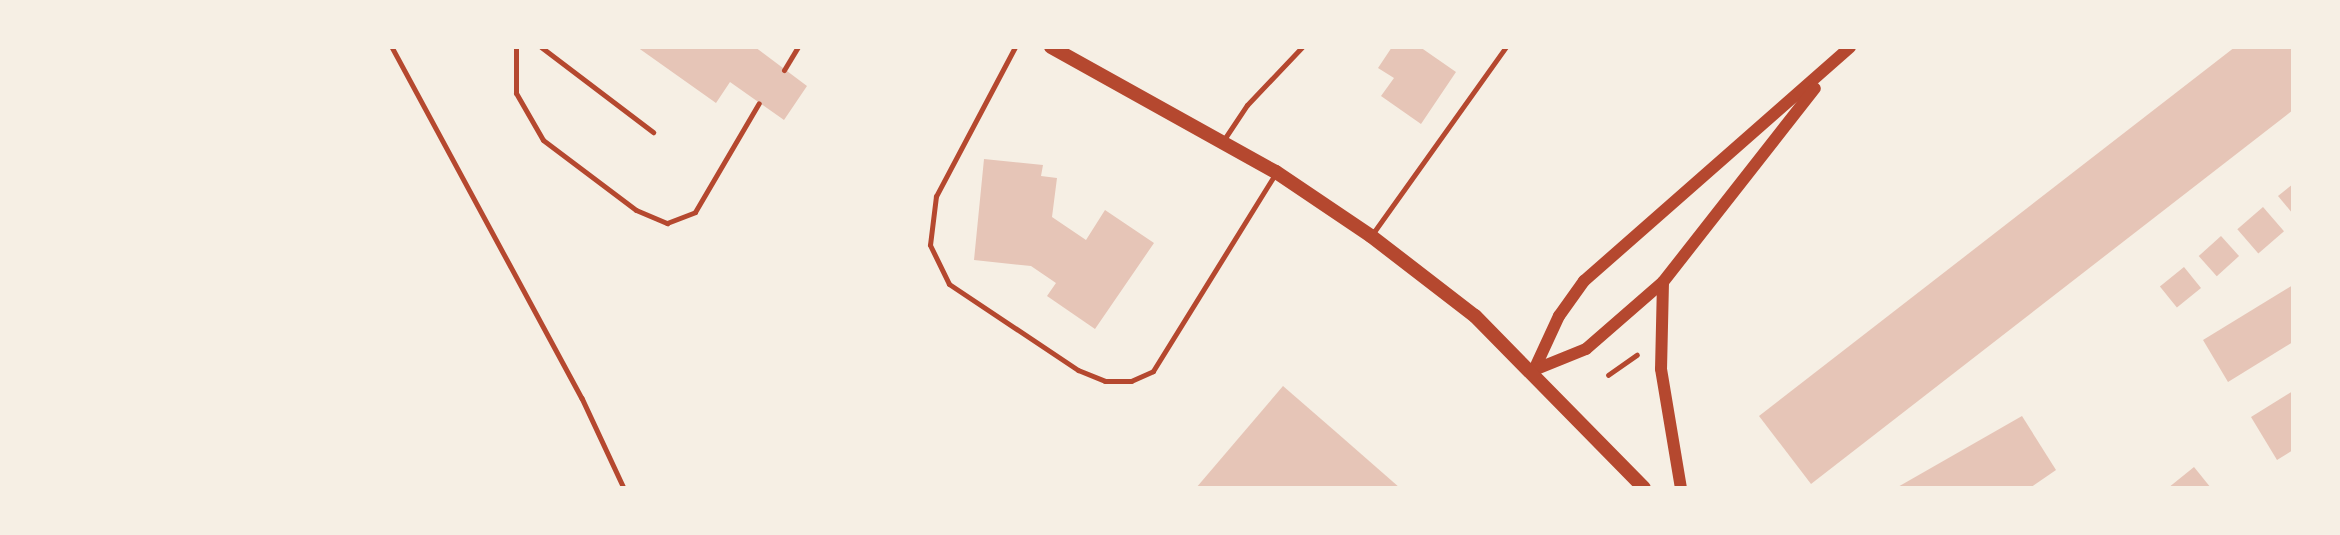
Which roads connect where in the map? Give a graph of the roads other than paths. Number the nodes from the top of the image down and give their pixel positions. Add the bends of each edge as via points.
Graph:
1 (516, 47) edge
2 (541, 47) edge
3 (798, 47) edge
4 (1015, 47) edge
5 (1051, 47) edge
6 (1302, 47) edge
7 (1506, 47) edge
8 (1850, 47) edge
9 (784, 70) dead end
10 (1825, 73) junction
11 (759, 103) dead end
12 (653, 132) dead end
13 (1223, 141) junction
14 (1276, 172) junction
15 (1371, 236) junction
16 (1663, 282) junction
17 (1534, 370) junction
18 (1644, 488) edge
19 (1681, 488) edge

1 - 11 lane via 516,93 543,140 636,210 667,223 695,212
2 - 12 lane
3 - 9 lane
4 - 14 lane via 940,186 929,220 930,245 949,284 1078,370 1105,381 1131,381 1153,371
5 - 13 main road
6 - 13 lane via 1247,105
7 - 15 lane
8 - 10 street
10 - 16 street
10 - 17 street via 1584,281 1559,316
13 - 14 main road
14 - 15 main road
15 - 17 main road via 1460,302
16 - 17 street via 1586,349
16 - 19 street via 1661,369
17 - 18 main road

